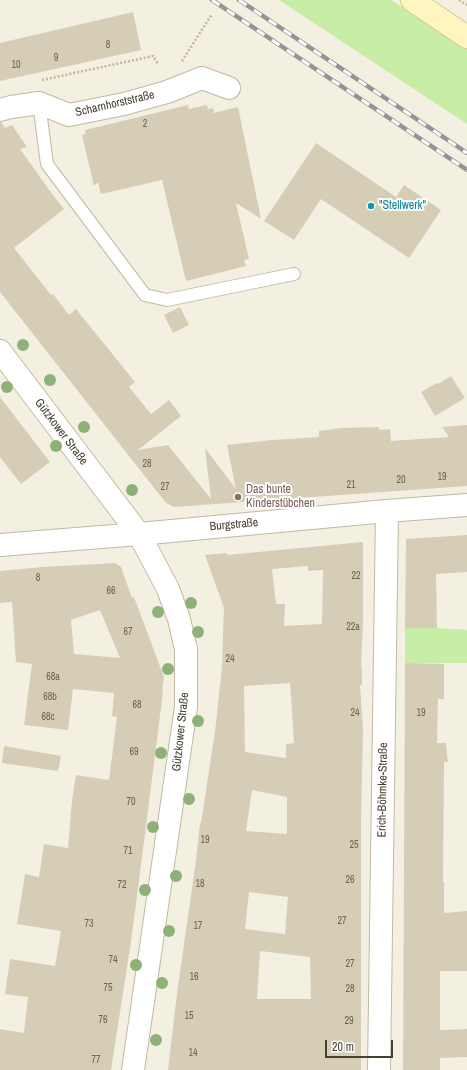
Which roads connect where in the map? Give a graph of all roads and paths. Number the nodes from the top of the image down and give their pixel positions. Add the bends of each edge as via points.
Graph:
1 (412, 0) edge
2 (459, 0) edge
3 (467, 5) edge
4 (212, 14) dead end
5 (467, 37) edge
6 (181, 63) dead end
7 (158, 64) dead end
8 (38, 81) dead end
9 (229, 88) dead end
10 (39, 103) junction
11 (0, 110) edge
12 (294, 274) dead end
13 (0, 351) edge
14 (467, 505) edge
15 (387, 510) junction
16 (138, 534) junction
17 (0, 545) edge
18 (133, 1070) edge
19 (379, 1070) edge

1 - 5 main road
2 - 3 path
4 - 6 path
7 - 8 path via 153,56
9 - 10 street, Scharnhorststraße via 202,78 124,104 69,115
10 - 11 street, Scharnhorststraße
10 - 12 lane via 47,164 145,295 167,300
13 - 16 street, Gützkower Straße
14 - 15 street, Burgstraße
15 - 16 street, Burgstraße
15 - 19 street, Erich-Böhmke-Straße
16 - 17 street, Burgstraße
16 - 18 street, Gützkower Straße via 168,589 179,619 186,649 186,708

